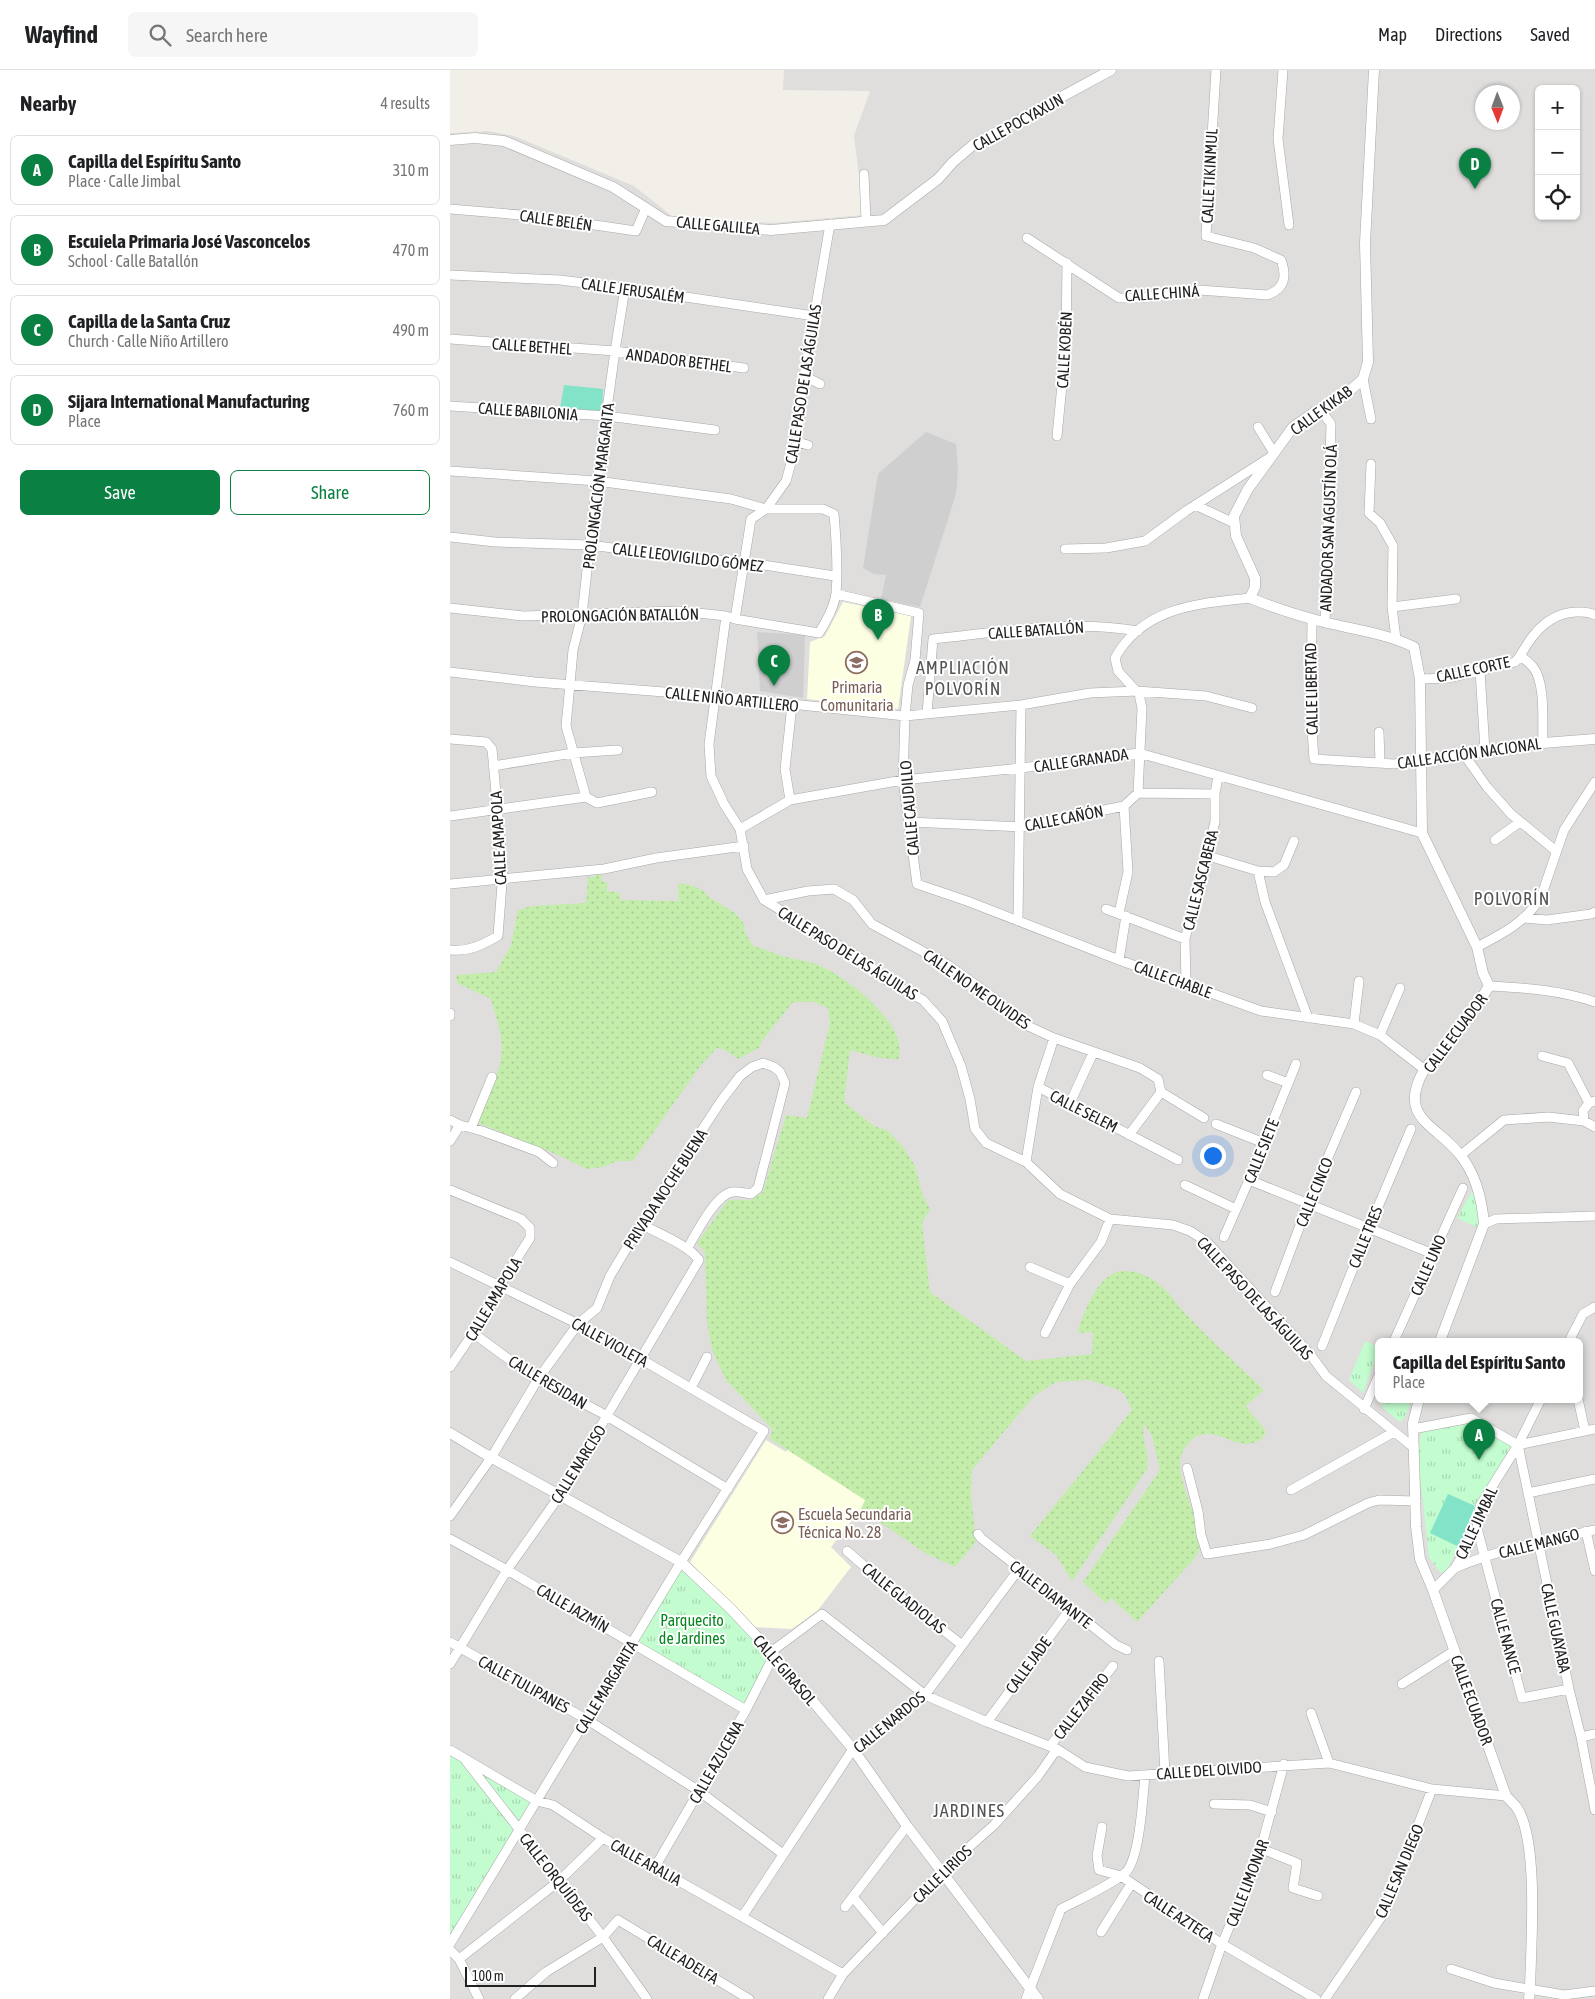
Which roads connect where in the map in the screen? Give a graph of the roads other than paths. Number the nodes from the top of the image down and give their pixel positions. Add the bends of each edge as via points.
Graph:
1 (1111, 70) edge
2 (1216, 70) edge
3 (1283, 70) edge
4 (1374, 70) edge
5 (450, 140) edge
6 (864, 174) dead end
7 (646, 208) junction
8 (450, 209) edge
9 (884, 220) joint
10 (866, 221) junction
11 (830, 224) junction
12 (1289, 225) dead end
13 (1027, 238) dead end
14 (1067, 263) junction
15 (450, 275) edge
16 (1281, 287) joint
17 (626, 288) junction
18 (814, 316) junction
19 (450, 339) edge
20 (615, 351) junction
21 (744, 368) dead end
22 (804, 376) junction
23 (1363, 379) junction
24 (820, 384) dead end
25 (450, 406) edge
26 (1316, 411) junction
27 (606, 416) junction
28 (1371, 419) dead end
29 (1258, 427) dead end
30 (715, 430) dead end
31 (1057, 436) dead end
32 (797, 442) junction
33 (808, 445) dead end
34 (1273, 455) junction
35 (1371, 464) dead end
36 (450, 471) edge
37 (597, 481) junction
38 (1195, 505) junction
39 (766, 509) junction
40 (1234, 523) junction
41 (450, 537) edge
42 (590, 545) junction
43 (1065, 549) dead end
44 (744, 562) junction
45 (835, 576) junction
46 (836, 594) junction
47 (1250, 598) junction
48 (1456, 599) dead end
49 (1392, 607) junction
50 (450, 608) edge
51 (582, 615) junction
52 (1595, 615) edge
53 (731, 617) junction
54 (1312, 619) junction
55 (1325, 623) junction
56 (1138, 631) junction
57 (1396, 639) junction
58 (1521, 656) junction
59 (1480, 671) junction
60 (450, 672) edge
61 (1420, 679) junction
62 (570, 684) junction
63 (1137, 692) junction
64 (716, 696) junction
65 (1021, 704) junction
66 (792, 705) junction
67 (1252, 708) dead end
68 (928, 714) junction
69 (905, 716) junction
70 (1379, 732) dead end
71 (450, 739) edge
72 (1595, 739) edge
73 (1543, 743) junction
74 (618, 750) dead end
75 (1485, 751) junction
76 (573, 753) junction
77 (1139, 753) junction
78 (1464, 753) junction
79 (1314, 759) joint
80 (1422, 760) junction
81 (1380, 763) junction
82 (493, 766) junction
83 (1021, 768) junction
84 (1218, 776) junction
85 (903, 780) junction
86 (1595, 782) edge
87 (652, 792) dead end
88 (1138, 793) junction
89 (1214, 794) junction
90 (586, 797) junction
91 (790, 800) junction
92 (1124, 806) junction
93 (497, 811) junction
94 (450, 816) edge
95 (909, 822) junction
96 (1520, 822) junction
97 (1021, 827) junction
98 (740, 829) junction
99 (1422, 833) junction
100 (1495, 840) dead end
101 (1294, 842) dead end
102 (744, 846) junction
103 (1556, 851) junction
104 (1205, 856) junction
105 (1258, 871) junction
106 (502, 878) junction
107 (450, 884) edge
108 (917, 884) joint
109 (764, 900) junction
110 (1106, 909) dead end
111 (1595, 912) edge
112 (1122, 915) junction
113 (1523, 918) junction
114 (1018, 921) junction
115 (1186, 939) junction
116 (1477, 947) junction
117 (450, 950) edge
118 (1118, 960) junction
119 (1360, 981) dead end
120 (1186, 983) junction
121 (1489, 986) junction
122 (1400, 988) dead end
123 (1595, 1002) edge
124 (1308, 1018) junction
125 (1354, 1024) junction
126 (1380, 1035) junction
127 (1054, 1038) junction
128 (1093, 1053) junction
129 (1542, 1056) dead end
130 (1296, 1064) dead end
131 (1425, 1070) junction
132 (1267, 1075) dead end
133 (492, 1077) dead end
134 (1288, 1083) junction
135 (1038, 1088) junction
136 (1161, 1092) junction
137 (1356, 1092) dead end
138 (1592, 1102) edge
139 (1070, 1103) junction
140 (1204, 1118) dead end
141 (450, 1120) edge
142 (1584, 1121) junction
143 (1216, 1124) dead end
144 (460, 1125) junction
145 (1595, 1127) edge
146 (472, 1128) junction
147 (1412, 1130) dead end
148 (1129, 1134) junction
149 (450, 1141) edge
150 (1264, 1143) junction
151 (1461, 1155) junction
152 (1178, 1160) dead end
153 (1026, 1162) junction
154 (553, 1163) dead end
155 (1250, 1180) junction
156 (1186, 1185) dead end
157 (1463, 1188) dead end
158 (450, 1190) edge
159 (1308, 1204) junction
160 (1236, 1209) junction
161 (1595, 1216) edge
162 (1110, 1219) junction
163 (641, 1224) junction
164 (1484, 1224) junction
165 (1369, 1228) junction
166 (1224, 1237) dead end
167 (687, 1249) junction
168 (1433, 1254) junction
169 (450, 1262) edge
170 (1030, 1267) dead end
171 (1070, 1284) junction
172 (500, 1285) junction
173 (1275, 1292) dead end
174 (1595, 1307) edge
175 (578, 1324) junction
176 (1045, 1333) dead end
177 (473, 1334) junction
178 (1395, 1338) edge
179 (1441, 1338) edge
180 (1571, 1338) edge
181 (1322, 1346) dead end
182 (707, 1357) dead end
183 (639, 1358) junction
184 (450, 1367) edge
185 (538, 1380) junction
186 (1375, 1386) edge
187 (691, 1388) junction
188 (1418, 1403) edge
189 (1539, 1403) edge
190 (1579, 1403) edge
191 (1364, 1409) junction
192 (608, 1417) junction
193 (1413, 1428) junction
194 (1595, 1429) edge
195 (764, 1431) joint
196 (1585, 1431) junction
197 (1394, 1432) junction
198 (450, 1433) edge
199 (1518, 1445) junction
200 (1413, 1447) junction
201 (491, 1458) junction
202 (1187, 1468) dead end
203 (1595, 1479) edge
204 (728, 1489) junction
205 (1291, 1490) dead end
206 (1528, 1493) junction
207 (560, 1495) junction
208 (1416, 1501) junction
209 (450, 1516) edge
210 (1477, 1528) junction
211 (1590, 1530) edge
212 (978, 1534) dead end
213 (450, 1539) edge
214 (1538, 1542) junction
215 (847, 1551) dead end
216 (1484, 1557) junction
217 (681, 1562) junction
218 (1455, 1568) junction
219 (1019, 1569) junction
220 (507, 1570) junction
221 (1595, 1571) edge
222 (1433, 1590) junction
223 (1070, 1608) junction
224 (450, 1642) edge
225 (632, 1642) junction
226 (962, 1645) junction
227 (460, 1648) junction
228 (1127, 1650) dead end
229 (1454, 1651) junction
230 (773, 1654) junction
231 (1159, 1661) dead end
232 (450, 1664) edge
233 (1113, 1666) dead end
234 (1402, 1684) dead end
235 (1569, 1690) junction
236 (925, 1695) junction
237 (746, 1710) junction
238 (1311, 1713) dead end
239 (586, 1719) junction
240 (987, 1722) junction
241 (1595, 1734) edge
242 (1581, 1737) junction
243 (1053, 1747) junction
244 (853, 1749) junction
245 (450, 1750) edge
246 (463, 1757) junction
247 (1329, 1762) junction
248 (1284, 1764) junction
249 (1165, 1773) junction
250 (1145, 1775) junction
251 (1593, 1787) edge
252 (1432, 1789) junction
253 (699, 1791) junction
254 (1506, 1796) junction
255 (537, 1801) junction
256 (1214, 1804) dead end
257 (1595, 1810) edge
258 (1272, 1812) junction
259 (907, 1826) junction
260 (1102, 1826) dead end
261 (519, 1830) junction
262 (603, 1838) junction
263 (1262, 1849) junction
264 (783, 1854) junction
265 (655, 1868) junction
266 (942, 1872) junction
267 (1120, 1876) junction
268 (559, 1881) junction
269 (1131, 1884) junction
270 (1318, 1896) dead end
271 (853, 1897) junction
272 (845, 1907) dead end
273 (742, 1917) junction
274 (1101, 1932) dead end
275 (883, 1933) junction
276 (602, 1937) junction
277 (450, 1944) edge
278 (1222, 1944) junction
279 (450, 1950) edge
280 (459, 1959) junction
281 (1451, 1969) dead end
282 (843, 1974) junction
283 (1030, 1988) junction
284 (1530, 1988) junction
285 (1595, 1991) edge
286 (478, 1999) edge
287 (515, 1999) edge
288 (647, 1999) edge
289 (749, 1999) edge
290 (828, 1999) edge
291 (1026, 1999) edge
292 (1038, 1999) edge
293 (1203, 1999) edge
294 (1316, 1999) edge
295 (1325, 1999) edge
296 (1529, 1999) edge

1 - 9 street, CALLE POCYAXUN via 973,145 938,179
2 - 16 street, CALLE TIKINMUL via 1206,236 1254,248 1281,260 1285,272
3 - 12 street via 1278,139
4 - 23 street, CALLE KIKAB via 1366,244 1368,362
5 - 7 street, CALLE GALILEA via 504,141 613,187
6 - 10 street
7 - 8 street, CALLE BELÉN via 636,232 533,216
7 - 11 street, CALLE GALILEA via 666,221 772,230
9 - 10 street, CALLE GALILEA
10 - 11 street, CALLE GALILEA
11 - 18 street, CALLE PASO DE LAS ÁGUILAS
13 - 14 street, CALLE CHINÁ
14 - 16 street, CALLE CHINÁ via 1119,298 1199,290 1267,295
14 - 31 street, CALLE KOBÉN via 1066,344
15 - 17 street, CALLE JERUSALÉM via 560,280
17 - 18 street, CALLE JERUSALÉM
17 - 20 street, PROLONGACIÓN MARGARITA
18 - 22 street, CALLE PASO DE LAS ÁGUILAS
19 - 20 street, CALLE BETHEL
20 - 21 street, ANDADOR BETHEL
20 - 27 street, PROLONGACIÓN MARGARITA
22 - 24 street
22 - 32 street, CALLE PASO DE LAS ÁGUILAS
23 - 26 street, CALLE KIKAB via 1345,395
23 - 28 street
25 - 27 street, CALLE BABILONIA
26 - 34 street, CALLE KIKAB via 1293,427
26 - 55 street, ANDADOR SAN AGUSTÍN OLÁ via 1331,424
27 - 30 street, CALLE BABILONIA
27 - 37 street, PROLONGACIÓN MARGARITA
29 - 34 street
32 - 33 street
32 - 39 street, CALLE PASO DE LAS ÁGUILAS via 786,481
34 - 38 street, CALLE KIKAB
34 - 40 street via 1248,489 1234,516
35 - 49 street via 1369,513 1380,523 1393,546
36 - 37 street
37 - 39 street via 731,499
37 - 42 street, PROLONGACIÓN MARGARITA
38 - 40 street
38 - 43 street, CALLE KIKAB via 1145,541 1106,548
39 - 44 street, CALLE PASO DE LAS ÁGUILAS via 751,519
39 - 45 street via 823,509 834,514
40 - 47 street via 1236,536 1255,578
41 - 42 street, CALLE LEOVIGILDO GÓMEZ
42 - 44 street, CALLE LEOVIGILDO GÓMEZ
42 - 51 street, PROLONGACIÓN MARGARITA
44 - 45 street, CALLE LEOVIGILDO GÓMEZ
44 - 53 street, CALLE PASO DE LAS ÁGUILAS
45 - 46 street
46 - 53 street, PROLONGACIÓN BATALLÓN via 819,633
46 - 69 street, CALLE CAUDILLO via 919,613
47 - 54 street
47 - 56 street via 1182,607 1165,613
48 - 49 street
49 - 57 street
50 - 51 street, PROLONGACIÓN BATALLÓN via 522,616
51 - 53 street, PROLONGACIÓN BATALLÓN via 679,611
51 - 62 street, PROLONGACIÓN MARGARITA
52 - 58 street, CALLE CORTE via 1589,612 1570,613 1550,619 1538,629
53 - 64 street, CALLE PASO DE LAS ÁGUILAS
54 - 55 street
54 - 79 street, CALLE LIBERTAD
55 - 57 street
56 - 63 street via 1115,658 1118,671
56 - 68 street, CALLE BATALLÓN via 1110,626 1062,627 932,639
57 - 61 street, CALLE ECUADOR via 1414,647
58 - 59 street, CALLE CORTE via 1514,662
58 - 73 street via 1539,678
59 - 61 street, CALLE CORTE via 1448,678
59 - 75 street
60 - 62 street, CALLE NIÑO ARTILLERO
61 - 80 street, CALLE ECUADOR
62 - 64 street, CALLE NIÑO ARTILLERO
62 - 76 street via 566,726
63 - 65 street, CALLE NIÑO ARTILLERO via 1090,693
63 - 67 street, CALLE NIÑO ARTILLERO via 1206,696
63 - 77 street via 1142,708
64 - 66 street, CALLE NIÑO ARTILLERO
64 - 98 street, CALLE PASO DE LAS ÁGUILAS via 709,744 711,776
65 - 68 street, CALLE NIÑO ARTILLERO
65 - 83 street
66 - 69 street, CALLE NIÑO ARTILLERO
66 - 91 street via 785,769
68 - 69 street, CALLE NIÑO ARTILLERO
69 - 85 street, CALLE CAUDILLO
70 - 81 street
71 - 82 street, CALLE AMAPOLA via 486,742 492,749
72 - 73 street, CALLE ACCIÓN NACIONAL
73 - 75 street, CALLE ACCIÓN NACIONAL
74 - 76 street
75 - 78 street, CALLE ACCIÓN NACIONAL
76 - 82 street
76 - 90 street
77 - 83 street, CALLE GRANADA
77 - 84 street, CALLE GRANADA
77 - 88 street
78 - 80 street, CALLE ACCIÓN NACIONAL
78 - 96 street via 1487,787
79 - 81 street, CALLE ACCIÓN NACIONAL
80 - 81 street, CALLE ACCIÓN NACIONAL
80 - 99 street, CALLE ECUADOR
82 - 93 street, CALLE AMAPOLA
83 - 85 street, CALLE GRANADA
83 - 97 street
84 - 89 street, CALLE SASCABERA
84 - 99 street, CALLE GRANADA
85 - 91 street, CALLE GRANADA
85 - 95 street, CALLE CAUDILLO
86 - 103 street via 1564,830
87 - 90 street via 597,803
88 - 89 street
88 - 92 street, CALLE CAÑÓN
89 - 104 street, CALLE SASCABERA via 1215,822
90 - 93 street
91 - 98 street, CALLE GRANADA
92 - 97 street, CALLE CAÑÓN
92 - 112 street via 1128,872
93 - 94 street
93 - 106 street, CALLE AMAPOLA
95 - 97 street, CALLE CAÑÓN
95 - 108 street, CALLE CAUDILLO
96 - 100 street
96 - 103 street
97 - 114 street
98 - 102 street, CALLE PASO DE LAS ÁGUILAS
99 - 116 street, CALLE ECUADOR
101 - 105 street via 1284,865 1274,872
102 - 106 street via 656,858 604,870
102 - 109 street, CALLE PASO DE LAS ÁGUILAS via 747,869
103 - 113 street via 1541,897
104 - 105 street
104 - 115 street, CALLE SASCABERA
105 - 124 street via 1265,902
106 - 107 street
106 - 117 street, CALLE AMAPOLA via 498,936 479,947
108 - 114 street, CALLE CHABLE
109 - 127 street, CALLE NO ME OLVIDES via 834,889 853,900 872,924 948,965 1028,1026
109 - 153 street, CALLE PASO DE LAS ÁGUILAS via 860,958 886,980 923,1000 942,1020 952,1041 970,1099 975,1128 986,1143
110 - 112 street
111 - 113 street via 1547,920
112 - 115 street
112 - 118 street
113 - 116 street via 1508,931
114 - 118 street, CALLE CHABLE
115 - 120 street, CALLE SASCABERA
116 - 121 street, CALLE ECUADOR
118 - 120 street, CALLE CHABLE
119 - 125 street
120 - 124 street, CALLE CHABLE via 1261,1011
121 - 123 street via 1532,988
121 - 131 street, CALLE ECUADOR
122 - 126 street
124 - 125 street, CALLE CHABLE
125 - 126 street, CALLE CHABLE
126 - 131 street, CALLE CHABLE
127 - 128 street, CALLE NO ME OLVIDES
127 - 135 street
128 - 136 street, CALLE NO ME OLVIDES via 1140,1068 1158,1079
128 - 139 street
129 - 138 street via 1568,1063
130 - 134 street, CALLE SIETE
131 - 151 street, CALLE ECUADOR via 1417,1088 1415,1104 1420,1117
132 - 134 street
133 - 146 street
134 - 150 street, CALLE SIETE
135 - 139 street, CALLE SELEM
135 - 153 street
136 - 140 street
136 - 148 street
137 - 159 street, CALLE CINCO
138 - 142 street via 1583,1111
139 - 148 street, CALLE SELEM
141 - 144 street
142 - 145 street
142 - 151 street via 1548,1117 1504,1120
143 - 150 street
144 - 146 street
144 - 149 street
146 - 154 street via 539,1152
147 - 165 street, CALLE TRES
148 - 152 street, CALLE SELEM
150 - 155 street, CALLE SIETE
151 - 164 street, CALLE ECUADOR via 1483,1204
153 - 162 street, CALLE PASO DE LAS ÁGUILAS via 1060,1194
155 - 159 street
155 - 160 street, CALLE SIETE
156 - 160 street
157 - 168 street, CALLE UNO
158 - 172 street, CALLE AMAPOLA via 521,1219 530,1228 530,1238
159 - 165 street
159 - 173 street, CALLE CINCO
160 - 166 street, CALLE SIETE
161 - 164 street via 1496,1219
162 - 171 street via 1101,1242
162 - 191 street, CALLE PASO DE LAS ÁGUILAS via 1173,1225 1206,1242 1326,1376
163 - 167 street
163 - 167 street, PRIVADA NOCHE BUENA via 740,1076 763,1063 774,1067 785,1084 758,1188 751,1194 734,1191 723,1195
163 - 175 street, PRIVADA NOCHE BUENA via 610,1276 597,1308
164 - 179 street, CALLE ECUADOR
165 - 168 street
165 - 181 street, CALLE TRES
167 - 183 street, CALLE NARCISO via 699,1260
168 - 178 street, CALLE UNO
169 - 172 street, CALLE VIOLETA
170 - 171 street
171 - 176 street
172 - 175 street, CALLE VIOLETA
172 - 177 street, CALLE AMAPOLA
174 - 180 street via 1583,1314
175 - 183 street, CALLE VIOLETA
175 - 185 street, PRIVADA NOCHE BUENA
177 - 184 street, CALLE AMAPOLA
177 - 185 street, CALLE RESIDAN
182 - 187 street
183 - 187 street, CALLE VIOLETA
183 - 192 street, CALLE NARCISO
185 - 192 street, CALLE RESIDAN
185 - 201 street, PRIVADA NOCHE BUENA
186 - 191 street
187 - 195 street, CALLE VIOLETA
188 - 193 street, CALLE ECUADOR
189 - 199 street, CALLE JIMBAL
190 - 196 street
191 - 197 street, CALLE PASO DE LAS ÁGUILAS
192 - 204 street, CALLE RESIDAN
192 - 207 street, CALLE NARCISO
193 - 199 street via 1471,1418
193 - 200 street, CALLE ECUADOR
194 - 196 street
195 - 204 street, CALLE MARGARITA
196 - 199 street
197 - 200 street, CALLE PASO DE LAS ÁGUILAS
197 - 205 street
198 - 201 street, CALLE GIRASOL
199 - 206 street, CALLE GUAYABA
199 - 210 street, CALLE JIMBAL via 1480,1506
200 - 208 street, CALLE ECUADOR
201 - 207 street, CALLE GIRASOL
201 - 209 street, PRIVADA NOCHE BUENA
202 - 208 street via 1207,1554 1304,1535 1379,1500
203 - 206 street
204 - 217 street, CALLE MARGARITA
206 - 214 street, CALLE GUAYABA
207 - 217 street, CALLE GIRASOL
207 - 220 street, CALLE NARCISO
208 - 222 street, CALLE ECUADOR via 1420,1559
210 - 216 street, CALLE NANCE
210 - 218 street, CALLE JIMBAL
211 - 214 street, CALLE MANGO
211 - 221 street
212 - 219 street, CALLE DIAMANTE
213 - 220 street, CALLE JAZMÍN
214 - 216 street, CALLE MANGO
214 - 235 street, CALLE GUAYABA
215 - 226 street, CALLE GLADIOLAS
216 - 218 street, CALLE MANGO
216 - 235 street, CALLE NANCE via 1522,1698
217 - 225 street, CALLE MARGARITA
217 - 230 street, CALLE GIRASOL
218 - 222 street, CALLE JIMBAL
219 - 223 street, CALLE DIAMANTE
219 - 226 street, CALLE NARDOS
220 - 225 street, CALLE JAZMÍN
220 - 227 street, CALLE NARCISO
222 - 229 street, CALLE ECUADOR
223 - 228 street, CALLE DIAMANTE
223 - 240 street, CALLE JADE
224 - 227 street, CALLE TULIPANES
225 - 237 street, CALLE JAZMÍN
225 - 239 street, CALLE MARGARITA
226 - 236 street, CALLE NARDOS
227 - 232 street, CALLE NARCISO
227 - 239 street, CALLE TULIPANES
229 - 234 street
229 - 254 street, CALLE ECUADOR
230 - 236 street, CALLE AZUCENA via 822,1614
230 - 237 street, CALLE AZUCENA
230 - 244 street, CALLE GIRASOL
231 - 249 street
233 - 243 street, CALLE ZAFIRO
235 - 242 street, CALLE GUAYABA
236 - 240 street, CALLE DEL OLVIDO
236 - 244 street, CALLE NARDOS
237 - 253 street, CALLE AZUCENA
238 - 247 street
239 - 253 street, CALLE TULIPANES
239 - 255 street, CALLE MARGARITA
240 - 243 street, CALLE DEL OLVIDO
241 - 242 street
242 - 251 street, CALLE GUAYABA
243 - 250 street, CALLE DEL OLVIDO via 1085,1766 1128,1776
243 - 266 street, CALLE LIRIOS via 1038,1776 994,1825
244 - 259 street, CALLE GIRASOL
244 - 264 street, CALLE NARDOS
245 - 246 street, CALLE ARALIA
246 - 255 street, CALLE ARALIA
246 - 261 street, CALLE ORQUÍDEAS
247 - 248 street, CALLE DEL OLVIDO
247 - 252 street, CALLE DEL OLVIDO
248 - 249 street, CALLE DEL OLVIDO
248 - 258 street, CALLE LIMONAR
249 - 250 street, CALLE DEL OLVIDO
250 - 267 street via 1139,1833 1130,1867
251 - 257 street, CALLE GUAYABA
252 - 254 street, CALLE DEL OLVIDO
252 - 295 street, CALLE SAN DIEGO via 1384,1914
253 - 264 street, CALLE TULIPANES
253 - 265 street, CALLE AZUCENA
254 - 284 street, CALLE ECUADOR via 1517,1808 1527,1835 1531,1867
255 - 261 street, CALLE MARGARITA
255 - 262 street, CALLE ARALIA via 554,1805
256 - 258 street via 1250,1805
258 - 263 street, CALLE LIMONAR
259 - 266 street, CALLE GIRASOL
259 - 271 street
260 - 267 street, CALLE AZTECA via 1097,1856 1099,1870
261 - 268 street, CALLE ORQUÍDEAS
261 - 277 street, CALLE MARGARITA
262 - 265 street, CALLE ARALIA
262 - 268 street
263 - 270 street via 1297,1863 1292,1888
263 - 278 street, CALLE LIMONAR
264 - 273 street, CALLE NARDOS
265 - 273 street, CALLE ARALIA
266 - 275 street, CALLE LIRIOS
266 - 283 street, CALLE GIRASOL
267 - 269 street, CALLE AZTECA
267 - 283 street via 1061,1909
268 - 276 street, CALLE ORQUÍDEAS
268 - 280 street
269 - 274 street
269 - 278 street, CALLE AZTECA
271 - 272 street
271 - 275 street
273 - 282 street, CALLE ARALIA
275 - 282 street, CALLE LIRIOS
276 - 287 street via 546,1972
276 - 288 street, CALLE ORQUÍDEAS
276 - 289 street, CALLE ADELFA via 618,1920
278 - 293 street, CALLE LIMONAR
278 - 294 street, CALLE AZTECA
279 - 280 street
280 - 286 street
281 - 284 street via 1494,1983
282 - 290 street, CALLE LIRIOS
283 - 291 street
283 - 292 street, CALLE GIRASOL
284 - 285 street via 1564,1995
284 - 296 street, CALLE ECUADOR

